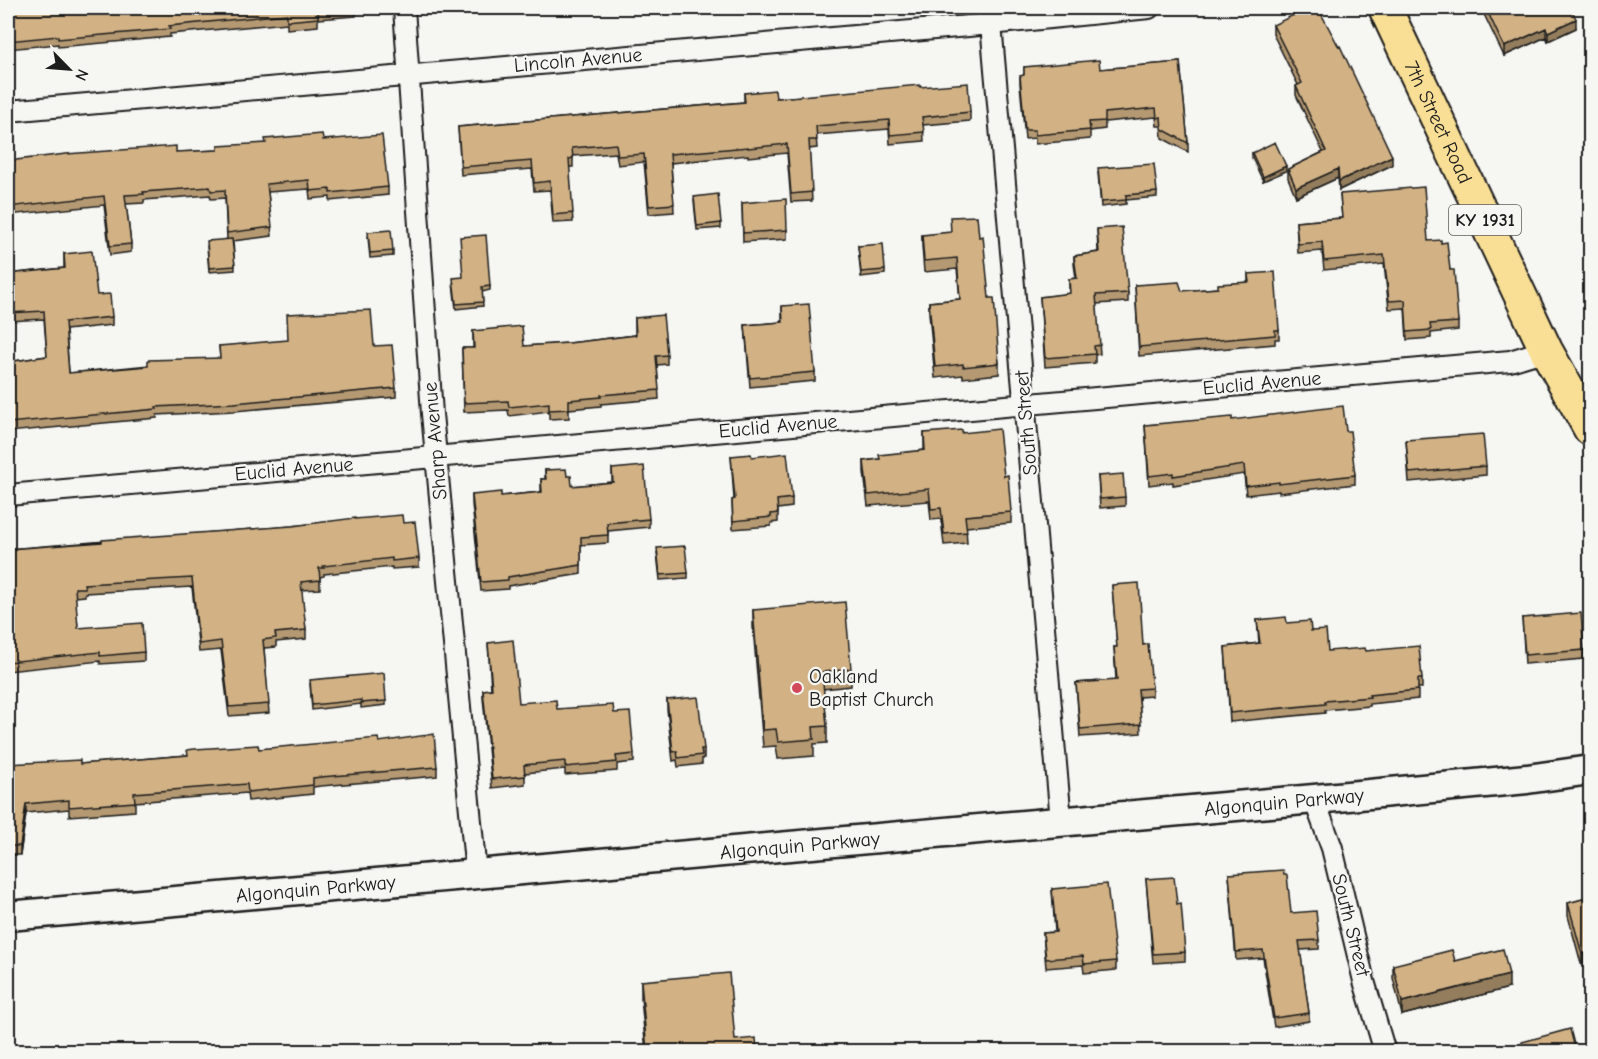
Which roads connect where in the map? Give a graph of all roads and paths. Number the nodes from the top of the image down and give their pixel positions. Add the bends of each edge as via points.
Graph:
1 (404, 8) edge
2 (1149, 8) edge
3 (1385, 8) edge
4 (990, 24) junction
5 (410, 75) junction
6 (8, 111) edge
7 (1546, 350) junction
8 (1024, 405) junction
9 (1590, 429) edge
10 (436, 456) junction
11 (8, 495) edge
12 (1590, 770) edge
13 (1314, 798) junction
14 (1062, 821) junction
15 (476, 874) junction
16 (8, 916) edge
17 (1385, 1052) edge

1 - 5 street, Sharp Avenue
2 - 4 street, Lincoln Avenue
3 - 7 main road, 7th Street Road / KY 1931
4 - 5 street, Lincoln Avenue
4 - 8 street, South Street
5 - 6 street, Lincoln Avenue
5 - 10 street, Sharp Avenue
7 - 8 street, Euclid Avenue via 1510,362
7 - 9 main road, 7th Street Road / KY 1931
8 - 10 street, Euclid Avenue
8 - 14 street, South Street
10 - 11 street, Euclid Avenue
10 - 15 street, Sharp Avenue
12 - 13 main road, Algonquin Parkway
13 - 14 main road, Algonquin Parkway
13 - 17 street, South Street via 1332,848
14 - 15 main road, Algonquin Parkway
15 - 16 main road, Algonquin Parkway

